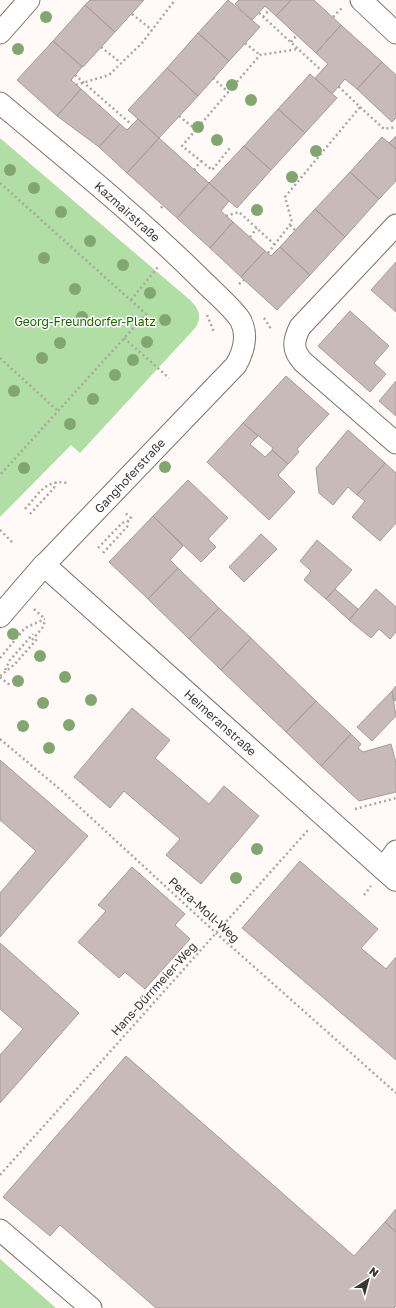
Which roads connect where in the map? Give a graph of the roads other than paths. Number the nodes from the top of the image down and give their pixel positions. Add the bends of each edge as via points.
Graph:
1 (29, 0) edge
2 (361, 0) edge
3 (0, 33) edge
4 (396, 33) edge
5 (0, 103) edge
6 (396, 225) edge
7 (245, 330) joint
8 (396, 443) edge
9 (44, 565) junction
10 (0, 616) edge
11 (396, 851) edge
12 (390, 875) edge
13 (0, 1230) edge
14 (91, 1308) edge

1 - 3 street
2 - 4 street
5 - 7 street, Kazmairstraße via 195,273 241,320
6 - 8 street via 300,327 294,344 296,354
7 - 9 street, Ganghoferstraße via 242,354 236,365
9 - 10 street, Ganghoferstraße
9 - 12 street, Heimeranstraße
11 - 12 street
13 - 14 street

